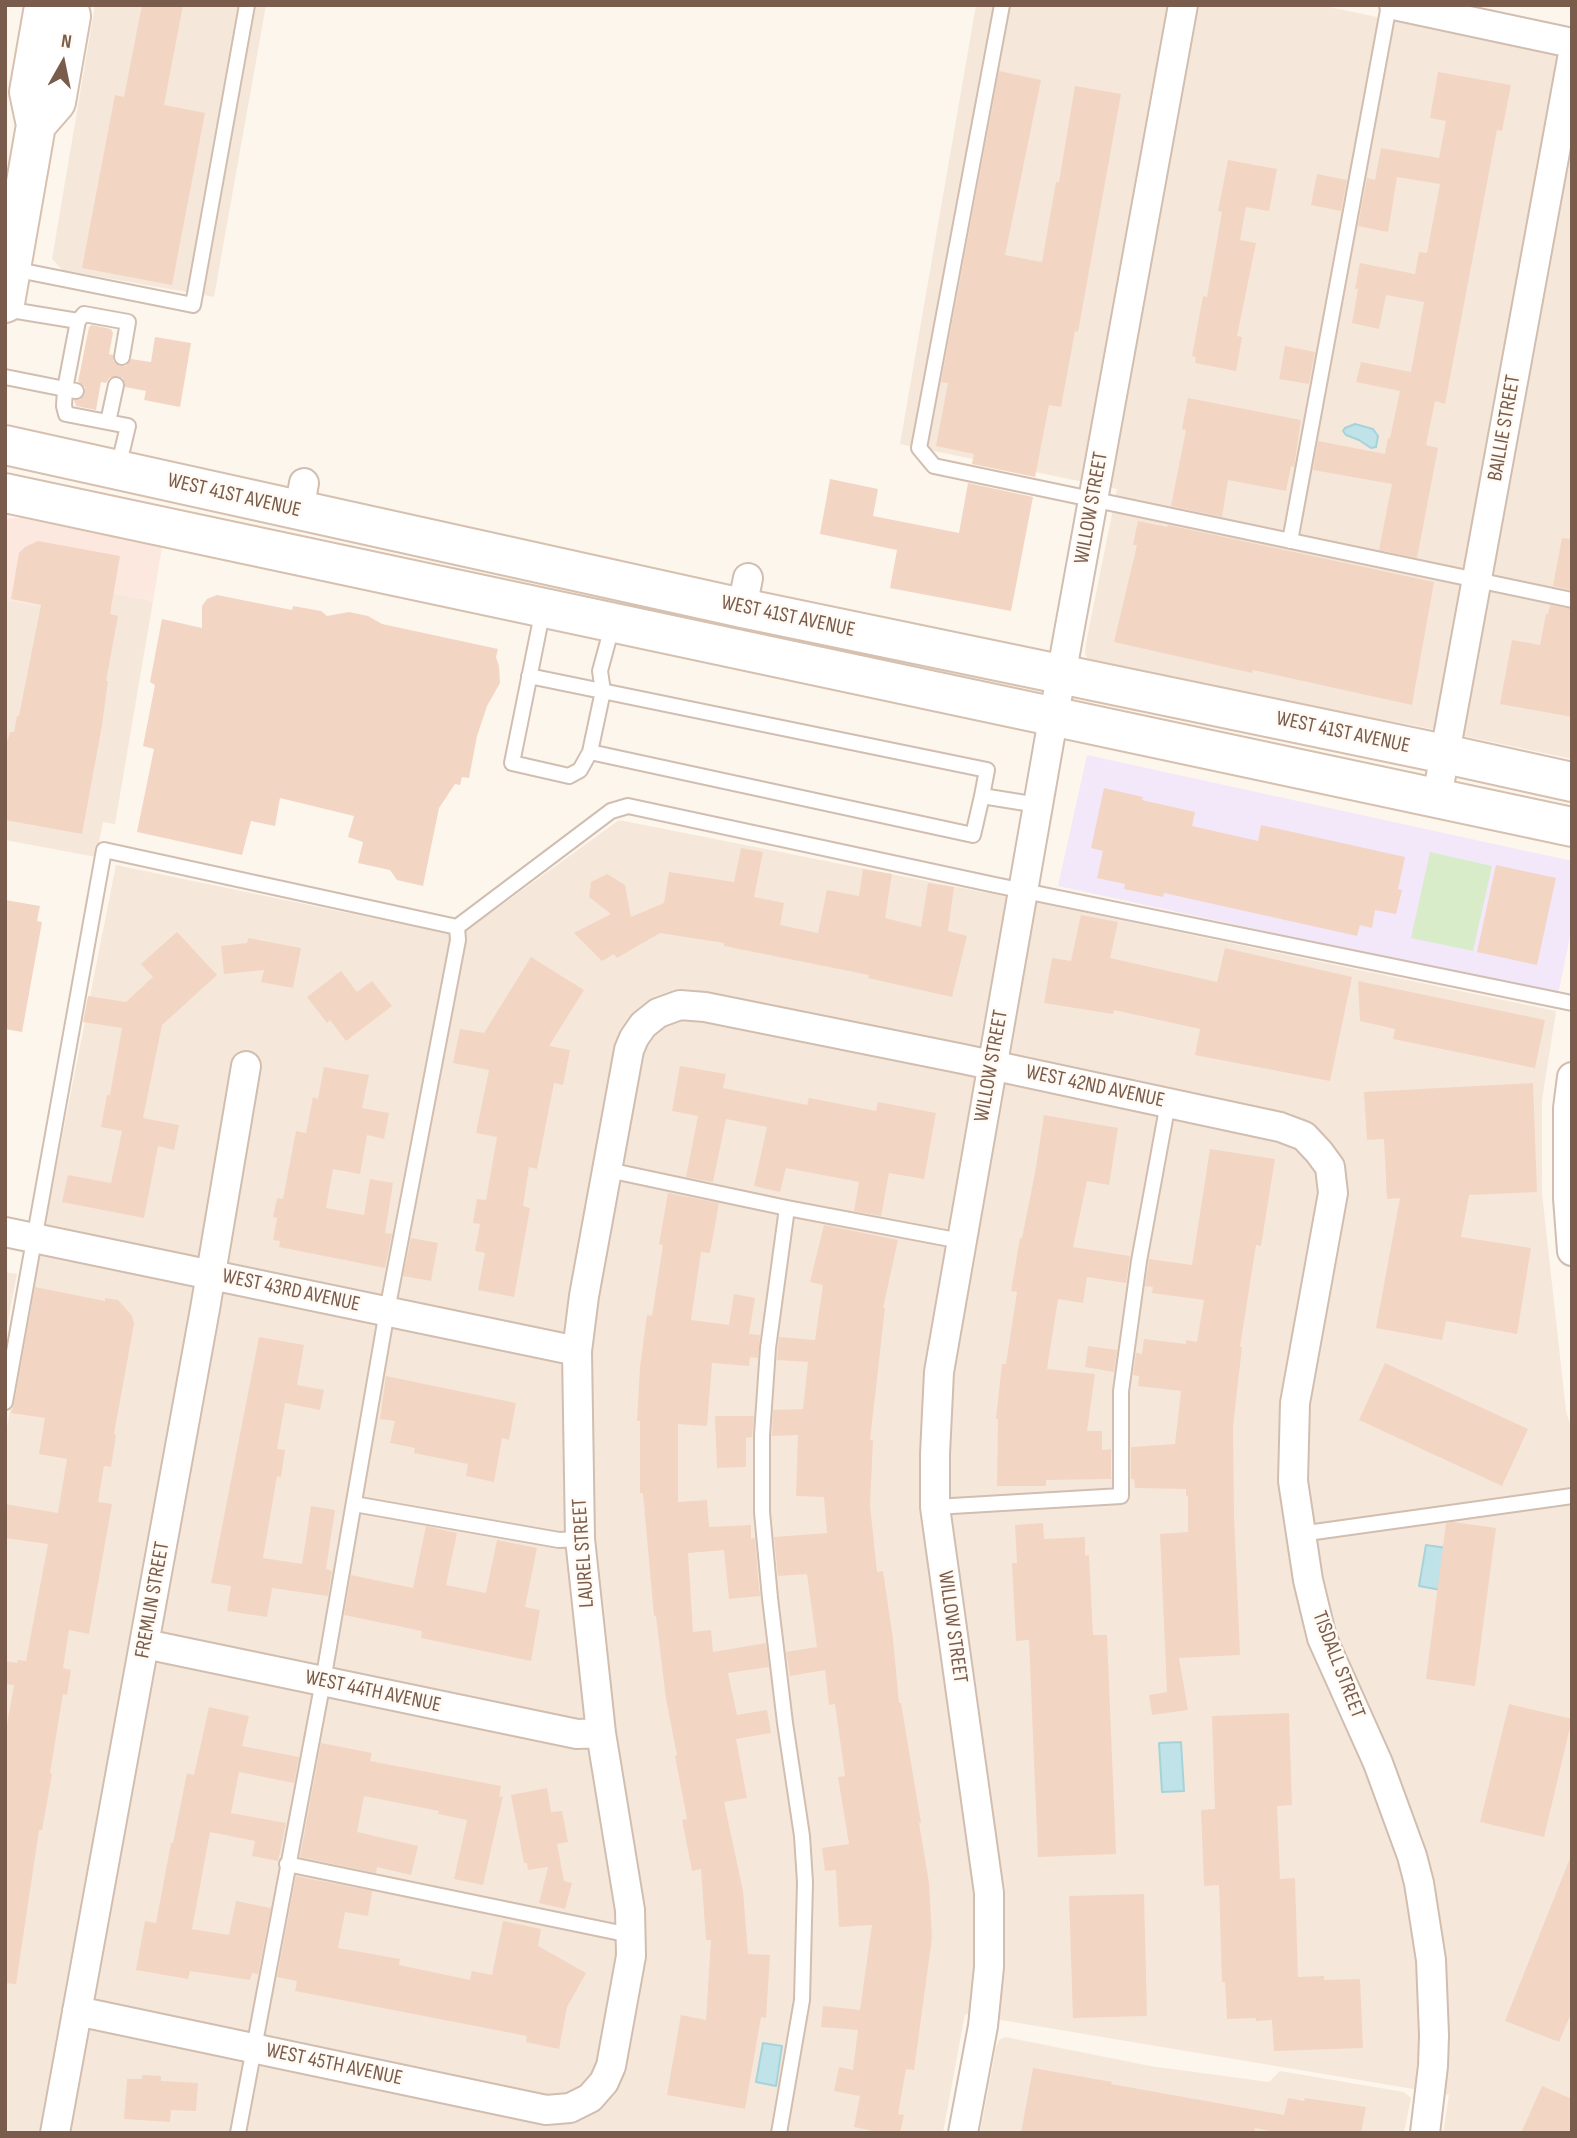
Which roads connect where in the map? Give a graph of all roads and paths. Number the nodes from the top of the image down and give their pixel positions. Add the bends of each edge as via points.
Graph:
1 (50, 5) edge
2 (68, 5) edge
3 (247, 5) edge
4 (1002, 5) edge
5 (1183, 5) edge
6 (1391, 5) edge
7 (1572, 43) edge
8 (1572, 59) edge
9 (36, 125) junction
10 (8, 285) edge
11 (5, 309) edge
12 (78, 321) junction
13 (119, 351) dead end
14 (5, 377) edge
15 (70, 390) junction
16 (109, 393) dead end
17 (108, 422) junction
18 (5, 444) edge
19 (118, 470) junction
20 (5, 493) edge
21 (301, 497) junction
22 (1094, 499) junction
23 (1290, 541) junction
24 (290, 554) junction
25 (1478, 580) junction
26 (745, 593) junction
27 (1572, 600) edge
28 (543, 608) junction
29 (613, 623) junction
30 (734, 648) junction
31 (1061, 675) junction
32 (529, 676) junction
33 (603, 691) junction
34 (1053, 716) junction
35 (590, 752) junction
36 (1445, 754) junction
37 (1572, 782) edge
38 (982, 796) junction
39 (1437, 797) junction
40 (1038, 805) junction
41 (1572, 827) edge
42 (1023, 890) junction
43 (457, 927) junction
44 (1572, 1003) edge
45 (658, 1013) joint
46 (992, 1065) junction
47 (246, 1066) dead end
48 (1572, 1077) edge
49 (1168, 1103) junction
50 (1319, 1152) joint
51 (608, 1170) junction
52 (786, 1208) junction
53 (5, 1232) edge
54 (35, 1238) junction
55 (961, 1241) junction
56 (1572, 1251) edge
57 (211, 1273) junction
58 (387, 1311) junction
59 (577, 1351) junction
60 (5, 1402) edge
61 (1572, 1496) edge
62 (354, 1504) junction
63 (936, 1507) junction
64 (1300, 1534) junction
65 (580, 1539) junction
66 (145, 1644) junction
67 (323, 1681) junction
68 (601, 1733) junction
69 (287, 1864) junction
70 (631, 1935) junction
71 (77, 2011) junction
72 (252, 2047) junction
73 (590, 2098) joint
74 (55, 2133) edge
75 (238, 2133) edge
76 (779, 2133) edge
77 (963, 2133) edge
78 (1425, 2133) edge

1 - 9 main road via 43,12 29,92
2 - 9 main road via 72,16 56,102
3 - 10 lane via 193,305
4 - 22 lane via 919,448 934,466
5 - 22 street, WILLOW STREET
6 - 7 street
6 - 23 lane
8 - 25 street, BAILLIE STREET
9 - 10 main road
11 - 12 lane
12 - 13 lane via 85,314 128,322
12 - 15 lane via 80,340
14 - 15 lane
15 - 17 lane via 66,414
16 - 17 lane
17 - 19 lane via 128,426
18 - 19 main road, WEST 41ST AVENUE
19 - 21 main road, WEST 41ST AVENUE
20 - 24 main road, WEST 41ST AVENUE
21 - 24 main road
21 - 26 main road, WEST 41ST AVENUE
22 - 23 lane
22 - 31 street, WILLOW STREET
23 - 25 lane
24 - 28 main road, WEST 41ST AVENUE
25 - 27 lane
25 - 36 street, BAILLIE STREET
26 - 30 main road
26 - 31 main road, WEST 41ST AVENUE
28 - 29 main road, WEST 41ST AVENUE
28 - 32 lane
29 - 30 main road, WEST 41ST AVENUE
29 - 33 lane via 600,671
30 - 34 main road, WEST 41ST AVENUE
31 - 34 street, WILLOW STREET
31 - 36 main road, WEST 41ST AVENUE
32 - 33 lane
32 - 35 lane via 512,763 569,776 580,769
33 - 35 lane
33 - 38 lane via 987,770
34 - 39 main road, WEST 41ST AVENUE
34 - 40 street, WILLOW STREET
35 - 38 lane via 973,835
36 - 37 main road, WEST 41ST AVENUE
36 - 39 street, BAILLIE STREET
38 - 40 lane
39 - 41 main road, WEST 41ST AVENUE
40 - 42 street, WILLOW STREET
42 - 43 lane via 628,806 611,811
42 - 44 lane
42 - 46 street, WILLOW STREET
43 - 54 lane via 104,850
43 - 58 lane
45 - 46 street, WEST 42ND AVENUE via 680,1005 705,1007
45 - 51 street, LAUREL STREET via 643,1025 629,1050
46 - 49 street, WEST 42ND AVENUE
46 - 55 street, WILLOW STREET
47 - 57 street, FREMLIN STREET
48 - 56 street via 1568,1108
49 - 50 street, WEST 42ND AVENUE via 1280,1127 1304,1136
49 - 63 lane via 1121,1391 1121,1496
50 - 64 street, TISDALL STREET via 1330,1167 1333,1193 1295,1403 1293,1481
51 - 52 lane
51 - 59 street, LAUREL STREET
52 - 55 lane
52 - 76 lane via 768,1348 762,1512 805,1882 802,2000
53 - 54 street, WEST 43RD AVENUE
54 - 57 street, WEST 43RD AVENUE
54 - 60 lane
55 - 63 street, WILLOW STREET via 939,1372
57 - 58 street, WEST 43RD AVENUE
57 - 66 street, FREMLIN STREET
58 - 59 street, WEST 43RD AVENUE
58 - 62 lane
59 - 65 street, LAUREL STREET
61 - 64 lane
62 - 65 lane via 559,1540
62 - 67 lane
63 - 77 street, WILLOW STREET via 989,1893 984,2015
64 - 78 street, TISDALL STREET via 1322,1638 1378,1763 1419,1883 1431,1960 1434,2035
65 - 68 street, LAUREL STREET
66 - 67 street, WEST 44TH AVENUE
66 - 71 street, FREMLIN STREET
67 - 68 street, WEST 44TH AVENUE via 577,1734
67 - 69 lane
68 - 70 street, LAUREL STREET
69 - 70 lane
69 - 72 lane
70 - 73 street, LAUREL STREET via 611,2066
71 - 72 street, WEST 45TH AVENUE
71 - 74 street, FREMLIN STREET
72 - 73 street, WEST 45TH AVENUE via 546,2110 570,2108
72 - 75 lane

